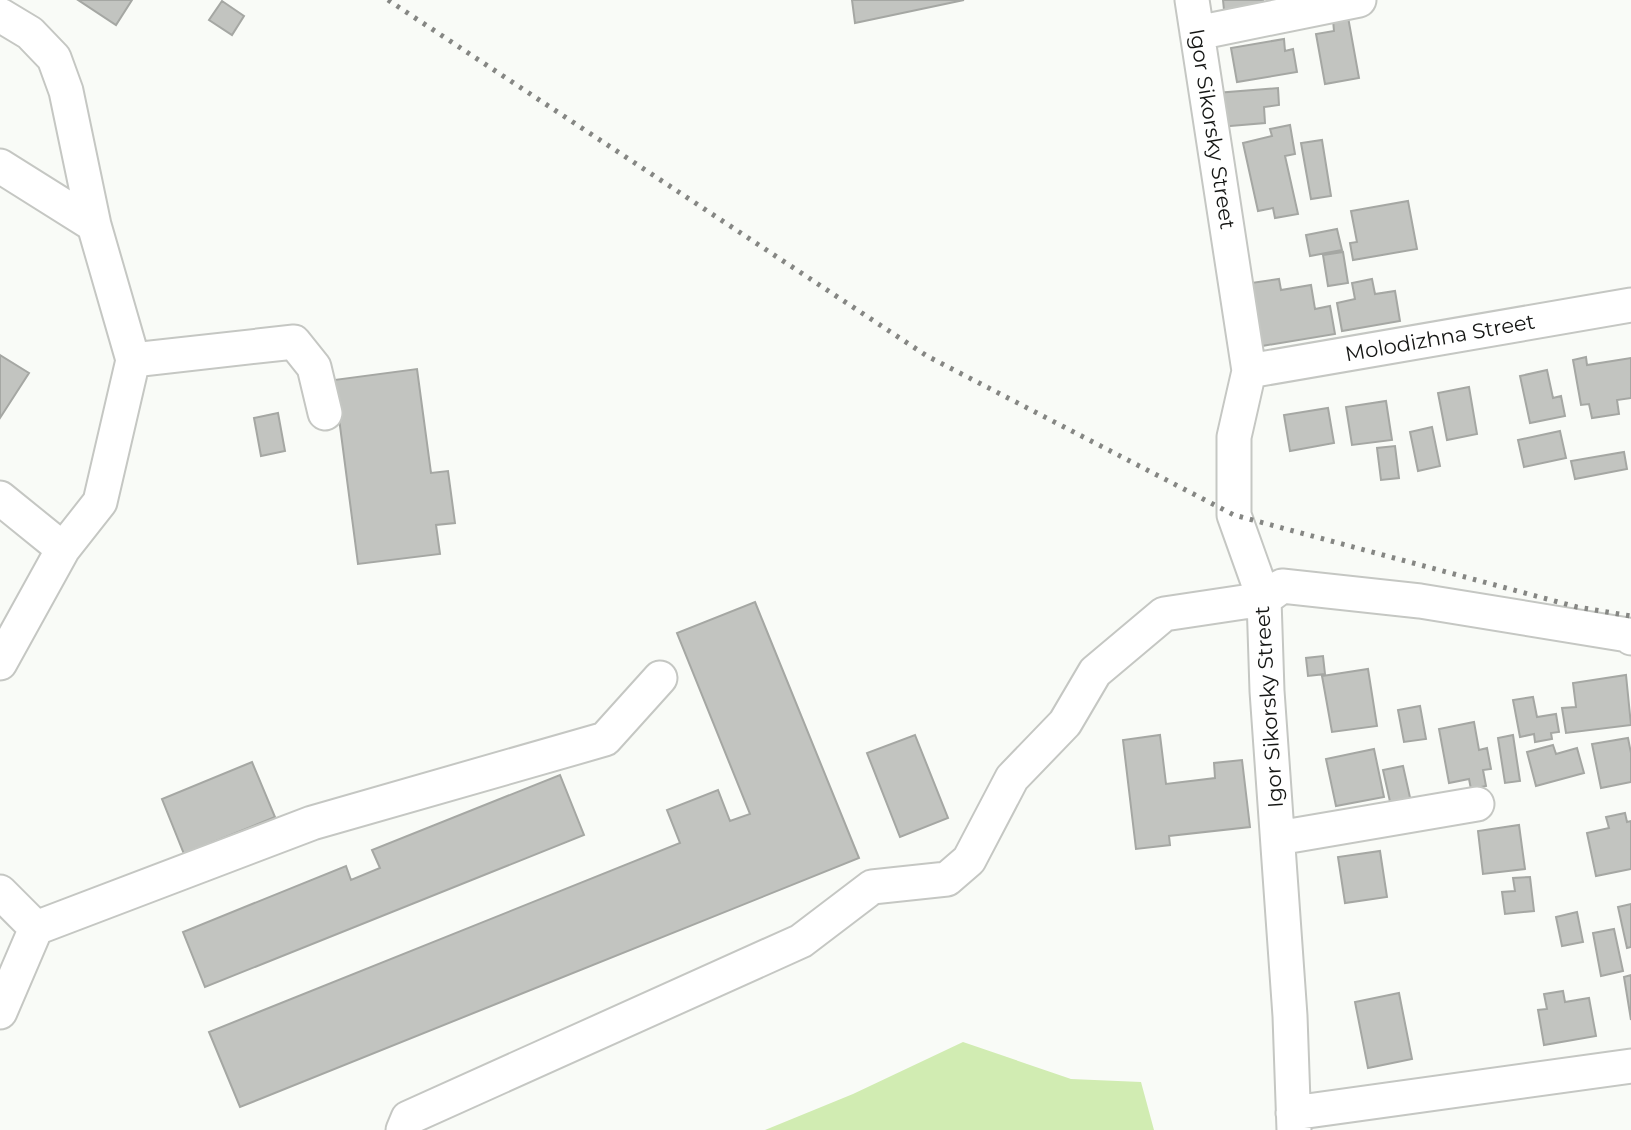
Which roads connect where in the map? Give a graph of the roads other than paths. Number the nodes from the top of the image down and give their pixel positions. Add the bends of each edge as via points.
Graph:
1 (1192, 0) edge
2 (1359, 0) edge
3 (0, 15) edge
4 (1197, 33) junction
5 (0, 166) edge
6 (94, 225) junction
7 (1631, 305) edge
8 (133, 360) junction
9 (1249, 371) junction
10 (326, 413) dead end
11 (0, 498) edge
12 (63, 549) junction
13 (1264, 599) junction
14 (1631, 638) edge
15 (0, 663) edge
16 (660, 678) dead end
17 (1477, 804) dead end
18 (1278, 838) junction
19 (0, 891) edge
20 (36, 928) junction
21 (0, 1012) edge
22 (1631, 1066) edge
23 (1294, 1121) edge
24 (403, 1130) edge

1 - 4 street, Igor Sikorsky Street
2 - 4 street
3 - 6 street via 30,33 54,58 66,91
4 - 9 street, Igor Sikorsky Street
5 - 6 street
6 - 8 street
7 - 9 street, Molodizhna Street
8 - 10 street via 294,342 314,367
8 - 12 street via 100,502
9 - 13 street, Igor Sikorsky Street via 1234,437 1234,515
11 - 12 street
12 - 15 street
13 - 14 street via 1282,586 1420,601
13 - 18 street, Igor Sikorsky Street
13 - 24 street via 1164,614 1095,672 1065,723 1012,778 969,860 947,879 872,887 801,941 408,1118
16 - 20 street via 605,739 312,823
17 - 18 street
18 - 23 street, Igor Sikorsky Street
19 - 20 street
20 - 21 street
22 - 23 street

